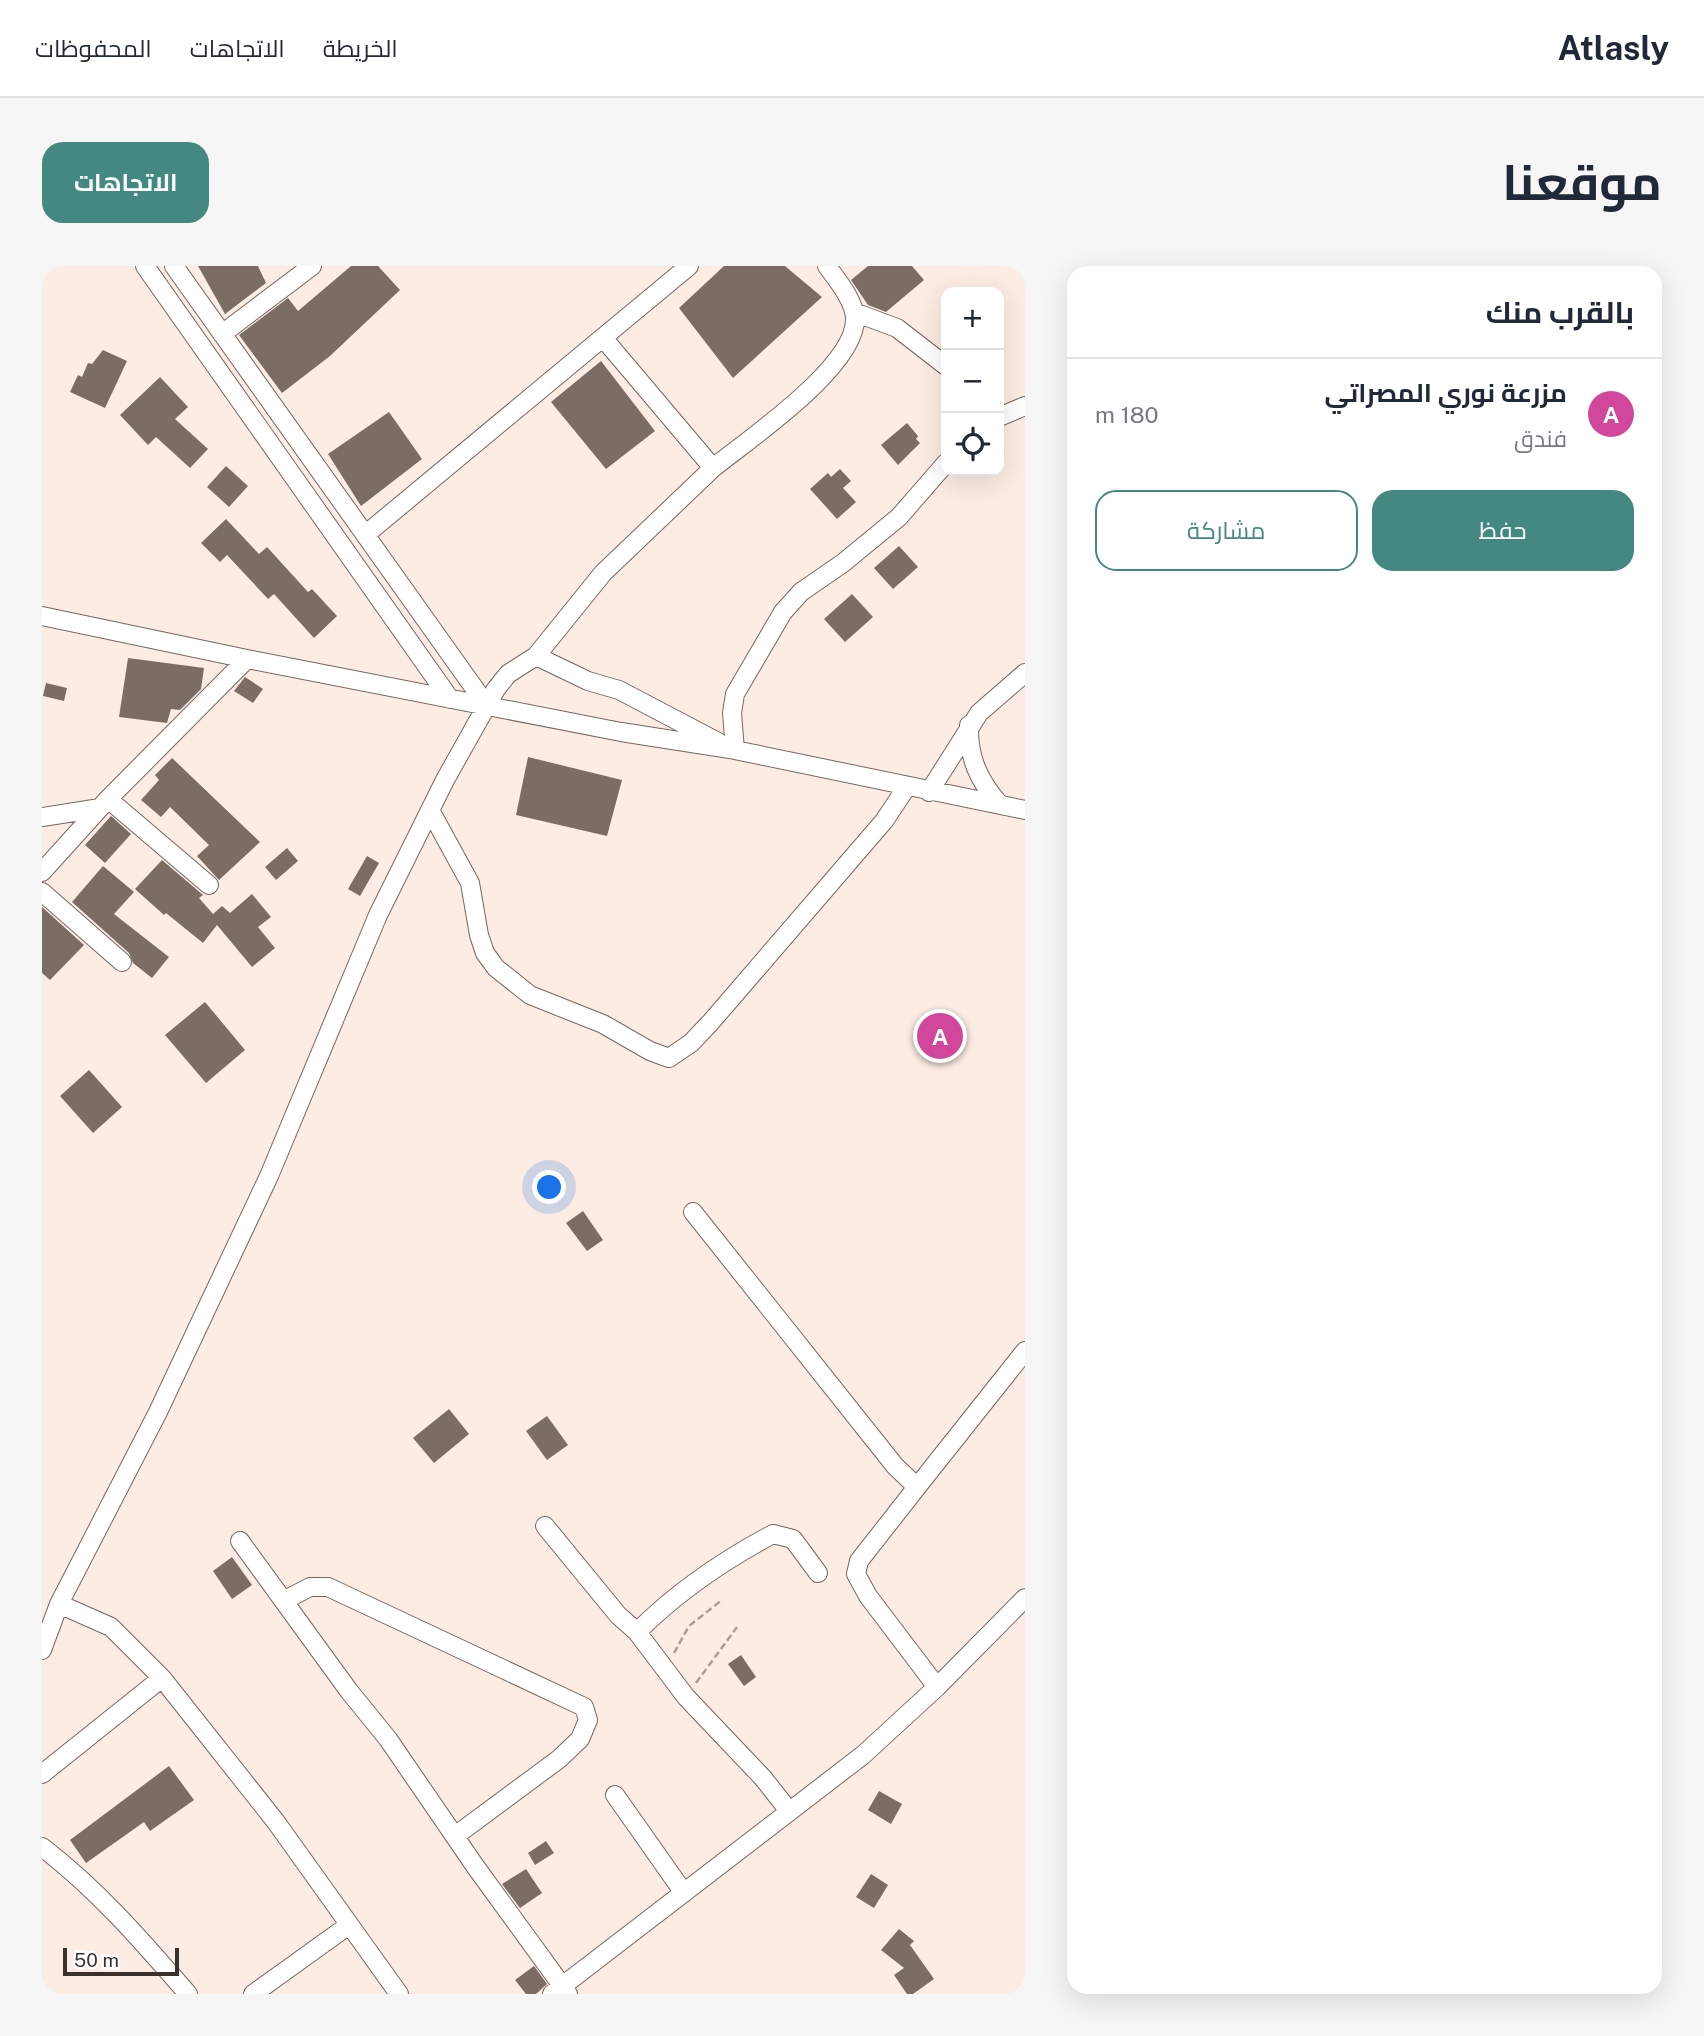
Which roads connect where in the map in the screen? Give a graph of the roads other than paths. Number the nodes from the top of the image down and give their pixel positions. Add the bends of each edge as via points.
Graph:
1 (145, 266) edge
2 (174, 266) edge
3 (312, 266) edge
4 (689, 266) edge
5 (827, 266) edge
6 (854, 312) junction
7 (222, 334) junction
8 (604, 339) junction
9 (941, 362) edge
10 (713, 468) junction
11 (941, 469) edge
12 (366, 535) junction
13 (50, 617) edge
14 (42, 629) edge
15 (536, 656) junction
16 (247, 660) junction
17 (1025, 673) edge
18 (450, 699) junction
19 (487, 706) junction
20 (969, 725) junction
21 (733, 750) junction
22 (906, 788) junction
23 (929, 792) junction
24 (104, 803) junction
25 (1000, 806) junction
26 (430, 810) junction
27 (1025, 810) edge
28 (42, 817) edge
29 (42, 872) edge
30 (209, 885) dead end
31 (42, 892) edge
32 (122, 962) dead end
33 (693, 1212) dead end
34 (1025, 1351) edge
35 (917, 1487) junction
36 (544, 1526) dead end
37 (240, 1541) dead end
38 (818, 1573) dead end
39 (1025, 1598) edge
40 (285, 1601) junction
41 (58, 1604) junction
42 (637, 1632) junction
43 (42, 1650) edge
44 (162, 1678) junction
45 (937, 1687) junction
46 (42, 1774) edge
47 (615, 1796) dead end
48 (789, 1811) junction
49 (455, 1836) junction
50 (42, 1847) edge
51 (684, 1893) junction
52 (349, 1925) junction
53 (561, 1992) edge
54 (188, 1994) edge
55 (253, 1994) edge
56 (399, 1994) edge

1 - 18 street
2 - 7 street
3 - 7 street
4 - 8 street
5 - 6 street
6 - 9 street via 897,328
6 - 10 street via 854,328 836,363
7 - 12 street
8 - 10 street
8 - 12 street
10 - 15 street via 603,573
11 - 21 street via 899,517 801,592 783,612 735,694
12 - 19 street
13 - 14 street
13 - 16 street
15 - 19 street via 508,674
15 - 21 street via 619,690
16 - 18 street
16 - 24 street
17 - 20 street
18 - 19 street
19 - 21 street
19 - 26 street
20 - 23 street
20 - 25 street via 973,763
21 - 22 street
22 - 23 street
22 - 26 street via 884,821 710,1023 691,1044 669,1058 603,1024 530,995 496,968 479,935 470,883
23 - 25 street
24 - 28 street
24 - 29 street
24 - 30 street
25 - 27 street
26 - 41 street via 373,927 312,1077 190,1344
31 - 32 street
33 - 35 street via 895,1466
34 - 35 street
35 - 45 street via 859,1561 856,1574
36 - 42 street
37 - 40 street
38 - 42 street via 793,1539 773,1534 683,1593
39 - 45 street
40 - 49 street
40 - 49 street via 310,1587 328,1587 584,1707 588,1720 580,1739
41 - 43 street
41 - 44 street via 111,1627
42 - 48 street via 686,1697
44 - 46 street
44 - 52 street via 259,1800
45 - 48 street via 863,1755
47 - 51 street
48 - 51 street
49 - 53 street
50 - 54 street via 123,1920
51 - 53 street
52 - 55 street
52 - 56 street

